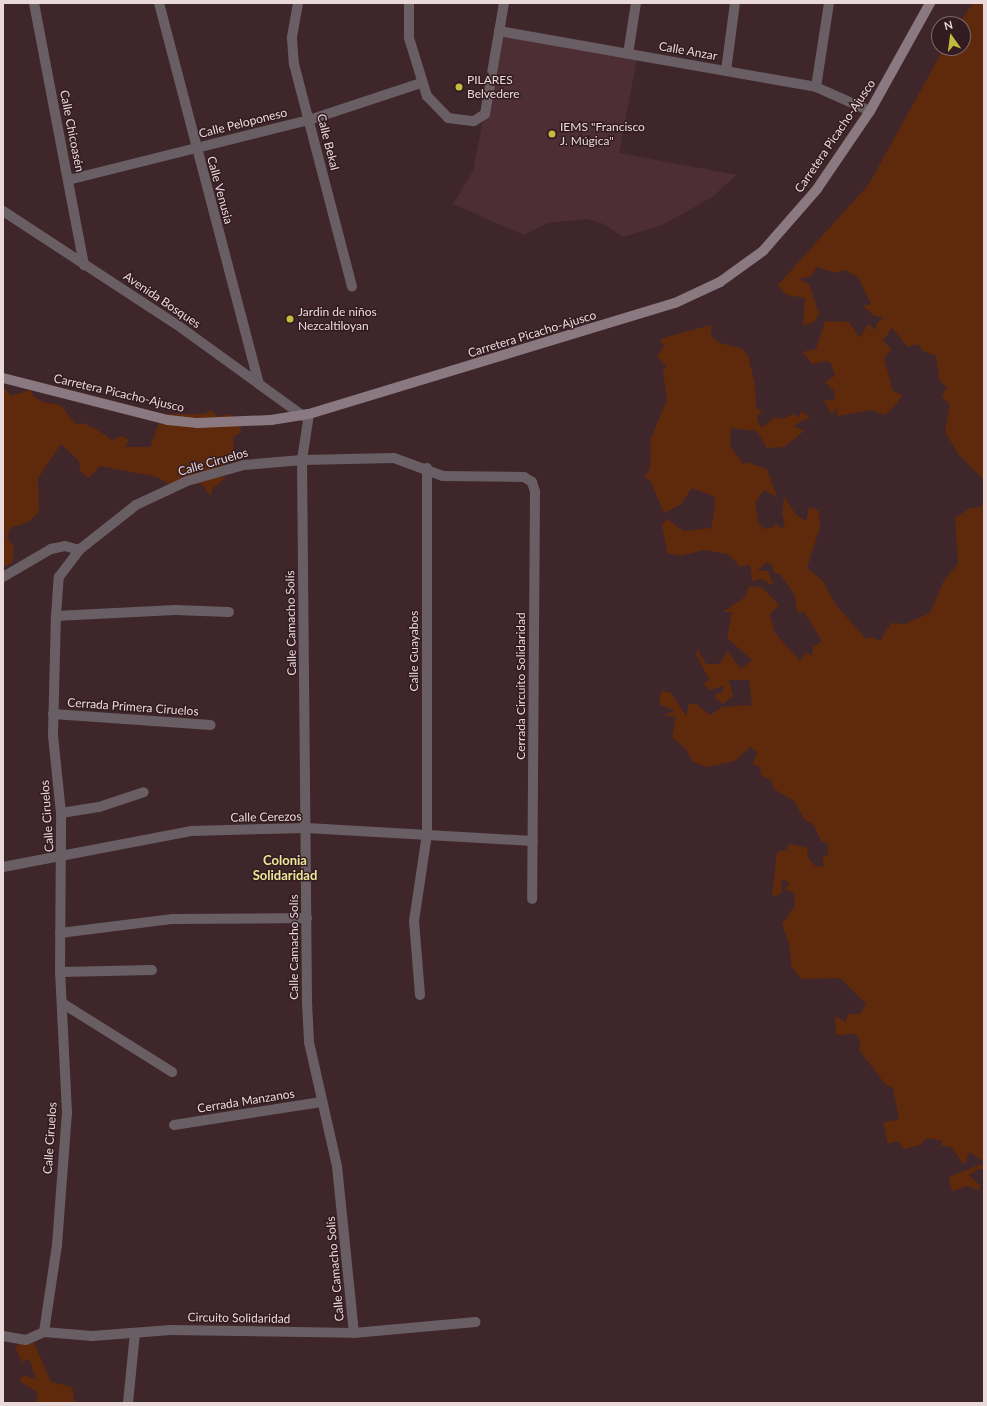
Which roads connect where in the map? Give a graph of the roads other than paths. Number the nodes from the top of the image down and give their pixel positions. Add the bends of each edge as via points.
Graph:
1 (34, 3) edge
2 (159, 3) edge
3 (298, 3) edge
4 (409, 3) edge
5 (504, 3) edge
6 (636, 3) edge
7 (735, 3) edge
8 (829, 3) edge
9 (930, 3) edge
10 (499, 31) junction
11 (628, 54) junction
12 (726, 71) junction
13 (421, 83) junction
14 (816, 87) junction
15 (870, 111) junction
16 (309, 120) junction
17 (195, 148) junction
18 (68, 180) junction
19 (3, 211) edge
20 (84, 265) junction
21 (352, 287) dead end
22 (3, 378) edge
23 (258, 384) junction
24 (306, 415) junction
25 (302, 460) junction
26 (427, 468) junction
27 (524, 478) joint
28 (79, 550) junction
29 (3, 577) edge
30 (229, 612) dead end
31 (56, 616) junction
32 (53, 714) junction
33 (211, 725) dead end
34 (144, 792) dead end
35 (61, 813) junction
36 (307, 828) junction
37 (427, 834) junction
38 (533, 841) junction
39 (62, 856) junction
40 (3, 867) edge
41 (532, 899) dead end
42 (307, 918) junction
43 (60, 933) junction
44 (152, 970) dead end
45 (60, 972) junction
46 (420, 994) dead end
47 (62, 1003) junction
48 (172, 1072) dead end
49 (322, 1102) junction
50 (174, 1125) dead end
51 (476, 1322) dead end
52 (44, 1332) junction
53 (135, 1333) junction
54 (354, 1333) junction
55 (3, 1336) edge
56 (128, 1403) edge

1 - 18 street, Calle Chicoasén
2 - 17 street, Calle Venusia
3 - 16 street, Calle Bekal via 292,38 294,64
4 - 13 street via 409,38
5 - 10 street
6 - 11 street
7 - 12 street
8 - 14 street
9 - 15 main road, Carretera Picacho-Ajusco
10 - 11 street, Calle Anzar
10 - 13 street via 485,114 474,121 448,118 432,104
11 - 12 street, Calle Anzar
12 - 14 street, Calle Anzar
13 - 16 street, Calle Peloponeso
14 - 15 street, Calle Anzar
15 - 24 main road, Carretera Picacho-Ajusco via 817,189 763,251 720,282 675,303 583,333
16 - 17 street, Calle Peloponeso
16 - 21 street, Calle Bekal
17 - 18 street, Calle Peloponeso
17 - 23 street, Calle Venusia
18 - 20 street, Calle Chicoasén
19 - 20 street, Avenida Bosques
20 - 23 street, Avenida Bosques via 176,324
22 - 24 main road, Carretera Picacho-Ajusco via 168,420 236,423
23 - 24 street, Avenida Bosques
24 - 25 street, Calle Camacho Solís
25 - 26 street, Calle Ciruelos via 394,458
25 - 28 street, Calle Ciruelos via 244,465 187,481 136,505
25 - 36 street, Calle Camacho Solís
26 - 27 street, Calle Ciruelos via 443,476
26 - 37 street, Calle Guayabos
27 - 38 street, Cerrada Circuito Solidaridad via 532,482 535,492
28 - 29 street via 65,546 51,549
28 - 31 street, Calle Ciruelos via 59,577
30 - 31 street via 175,610
31 - 32 street, Calle Ciruelos
32 - 33 street, Cerrada Primera Ciruelos
32 - 35 street, Calle Ciruelos
34 - 35 street via 99,806
35 - 39 street, Calle Ciruelos
36 - 37 street, Calle Cerezos
36 - 39 street, Calle Cerezos via 191,832
36 - 42 street, Calle Camacho Solís
37 - 38 street, Calle Cerezos
37 - 46 street, Calle Guayabos via 414,921
38 - 41 street, Cerrada Circuito Solidaridad
39 - 40 street, Calle Cerezos
39 - 43 street, Calle Ciruelos
42 - 43 street via 173,919
42 - 49 street, Calle Camacho Solís via 309,1042
43 - 45 street, Calle Ciruelos
44 - 45 street
45 - 47 street, Calle Ciruelos
47 - 48 street
47 - 52 street, Calle Ciruelos via 67,1113 58,1238
49 - 50 street, Cerrada Manzanos
49 - 54 street, Calle Camacho Solís via 344,1213
51 - 54 street, Circuito Solidaridad
52 - 53 street, Circuito Solidaridad via 92,1336
52 - 55 street, Circuito Solidaridad via 26,1340
53 - 54 street, Circuito Solidaridad
53 - 56 street

